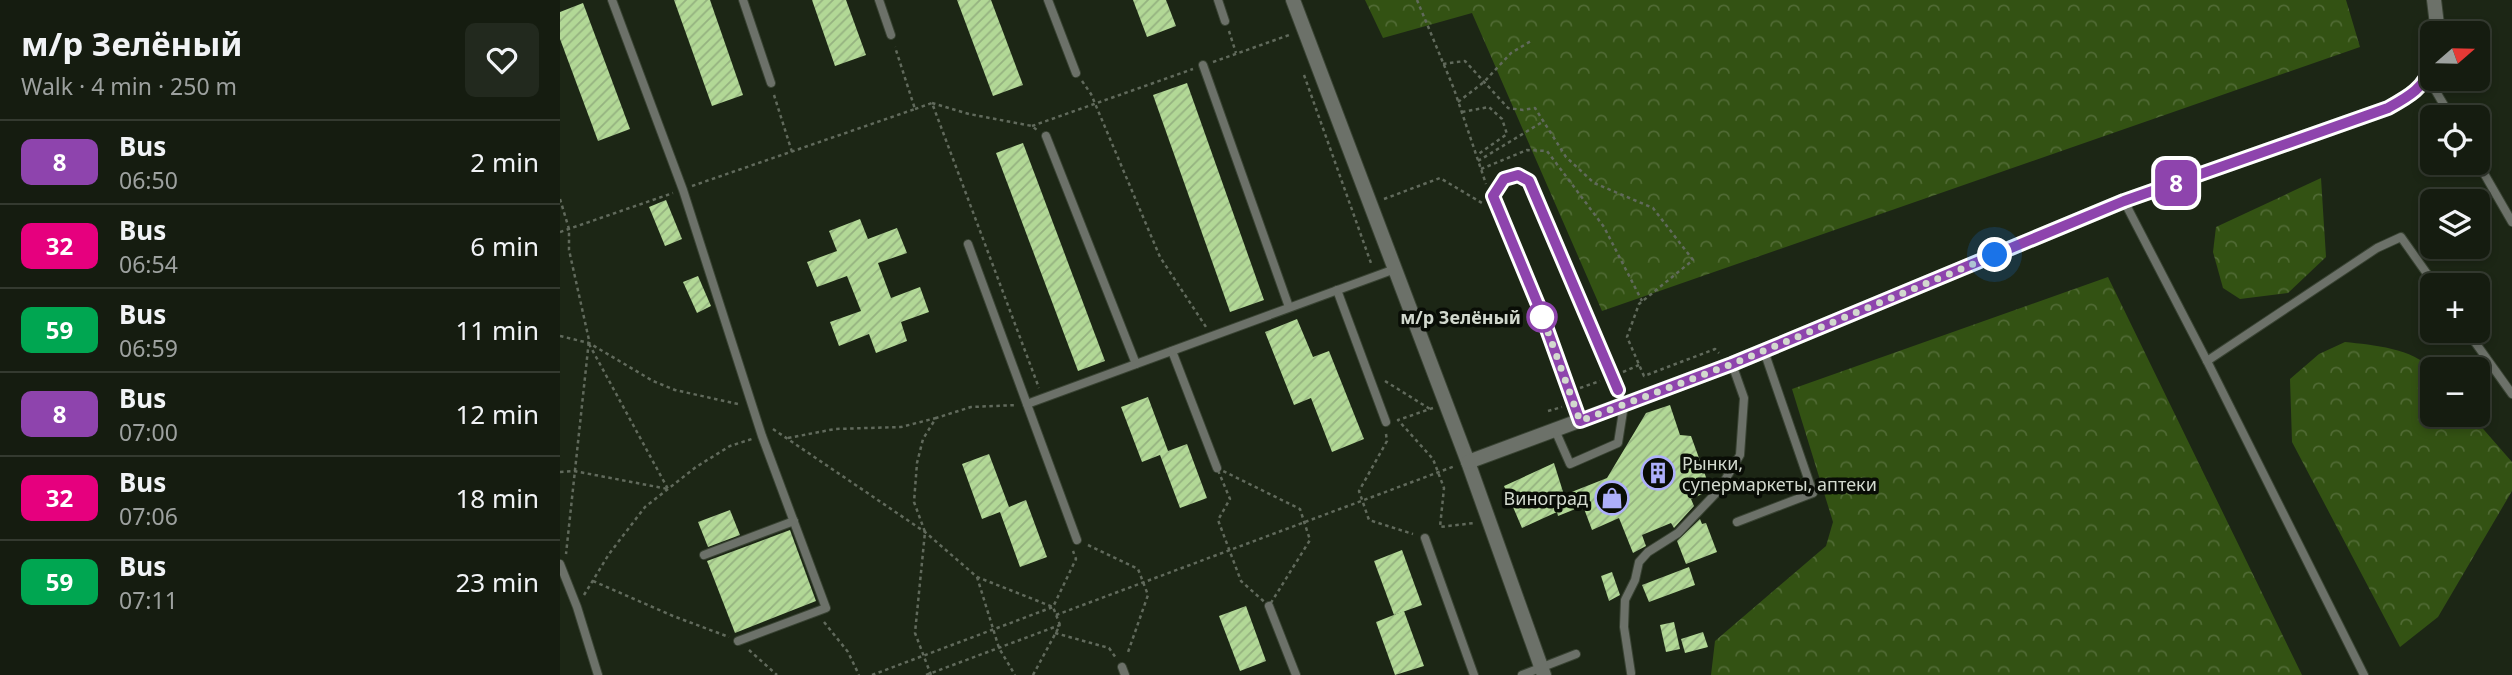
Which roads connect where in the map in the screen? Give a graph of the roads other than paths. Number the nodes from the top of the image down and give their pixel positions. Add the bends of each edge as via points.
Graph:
1 (612, 0) edge
2 (743, 0) edge
3 (879, 0) edge
4 (1048, 0) edge
5 (1217, 0) edge
6 (1293, 0) edge
7 (2434, 0) edge
8 (2437, 21) edge
9 (1225, 22) road end
10 (891, 35) road end
11 (1203, 65) road end
12 (1076, 73) road end
13 (771, 83) road end
14 (2420, 84) edge
15 (1046, 136) road end
16 (2484, 175) edge
17 (2124, 201) junction
18 (2512, 222) edge
19 (968, 244) dead end
20 (1395, 269) junction
21 (2426, 273) edge
22 (1337, 290) junction
23 (1289, 307) junction
24 (2476, 343) edge
25 (1172, 351) junction
26 (1764, 351) junction
27 (2207, 362) junction
28 (1136, 364) junction
29 (1732, 364) junction
30 (2512, 394) edge
31 (1027, 404) junction
32 (1624, 405) junction
33 (1580, 421) junction
34 (1385, 422) road end
35 (1555, 430) junction
36 (1468, 462) junction
37 (1217, 468) road end
38 (794, 520) junction
39 (1737, 523) dead end
40 (1425, 538) road end
41 (1077, 540) road end
42 (704, 555) dead end
43 (560, 564) edge
44 (1269, 606) road end
45 (738, 641) road end
46 (1576, 654) dead end
47 (1543, 671) edge
48 (1631, 673) edge
49 (598, 675) edge
50 (1296, 675) edge
51 (1474, 675) edge
52 (1522, 675) edge
53 (2364, 675) edge

1 - 38 lane
2 - 13 lane
3 - 10 lane
4 - 12 lane
5 - 9 lane
6 - 20 street
7 - 8 street
11 - 23 lane
14 - 17 street via 2412,95 2388,108
15 - 28 lane
16 - 18 lane
17 - 26 street
17 - 27 lane
19 - 31 lane
20 - 22 lane
20 - 36 street
21 - 27 lane via 2401,237 2377,248
22 - 23 lane
22 - 34 lane
23 - 25 lane
24 - 30 lane
25 - 28 lane
25 - 37 lane
26 - 29 street
26 - 39 lane via 1813,493
27 - 53 lane
28 - 31 lane
29 - 32 street
29 - 48 lane via 1744,398 1740,455 1703,507 1639,562 1625,600
31 - 41 lane
32 - 33 street
32 - 33 lane via 1529,181 1518,175 1504,179 1493,196
32 - 35 lane via 1618,443 1570,464
33 - 35 street
35 - 36 street
36 - 47 street
38 - 42 lane
38 - 45 lane via 826,608
40 - 51 lane
43 - 49 lane
44 - 50 lane
46 - 47 lane
47 - 52 lane

